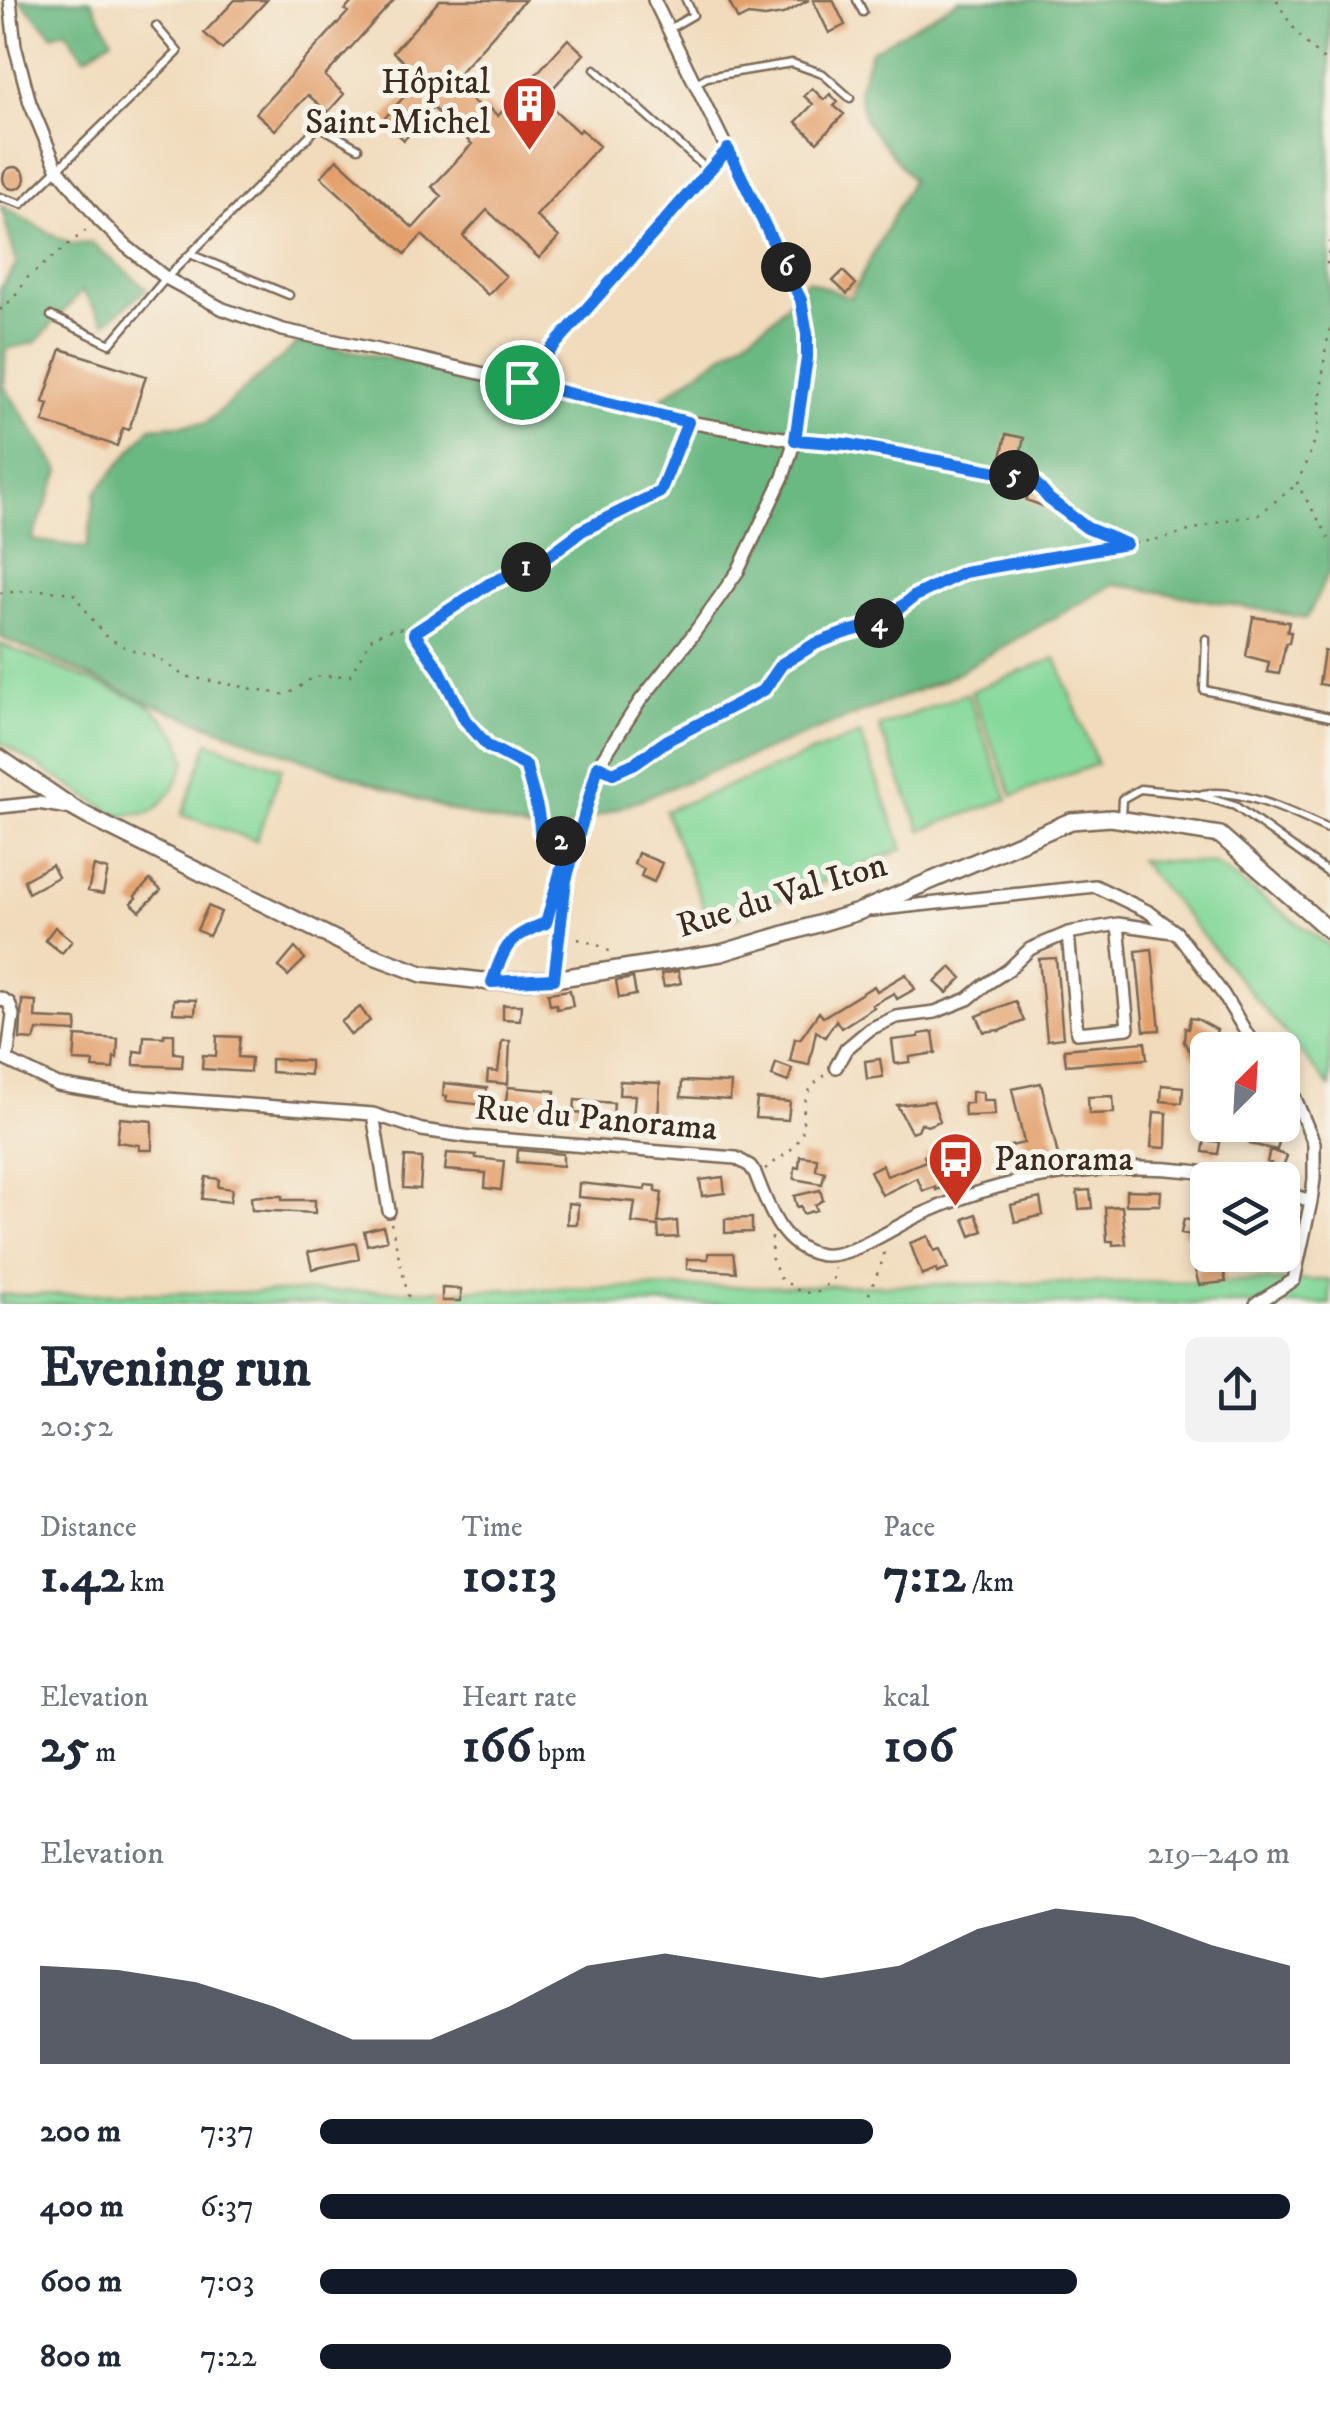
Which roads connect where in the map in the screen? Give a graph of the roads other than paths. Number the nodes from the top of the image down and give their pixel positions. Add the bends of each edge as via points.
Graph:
1 (10, 0) edge
2 (654, 0) edge
3 (686, 0) edge
4 (857, 0) edge
5 (863, 12) dead end
6 (156, 26) dead end
7 (670, 28) junction
8 (595, 70) dead end
9 (696, 83) junction
10 (850, 98) dead end
11 (358, 148) dead end
12 (728, 149) junction
13 (57, 168) junction
14 (709, 172) junction
15 (0, 197) edge
16 (190, 254) junction
17 (166, 278) junction
18 (289, 296) dead end
19 (50, 316) dead end
20 (522, 382) junction
21 (795, 440) junction
22 (1206, 639) dead end
23 (1330, 716) edge
24 (0, 758) edge
25 (29, 778) junction
26 (1199, 794) junction
27 (22, 804) junction
28 (0, 807) edge
29 (73, 808) junction
30 (1121, 818) junction
31 (1330, 830) edge
32 (1330, 874) edge
33 (858, 912) junction
34 (1118, 924) junction
35 (1330, 931) edge
36 (1068, 933) junction
37 (1177, 933) junction
38 (554, 979) junction
39 (0, 998) edge
40 (1246, 1032) edge
41 (4, 1058) edge
42 (836, 1067) road end
43 (1300, 1110) edge
44 (373, 1114) junction
45 (1190, 1170) edge
46 (1300, 1198) edge
47 (1311, 1201) junction
48 (388, 1211) road end
49 (1256, 1304) edge

1 - 13 street via 30,104
2 - 7 street
3 - 7 lane via 693,15
4 - 5 lane
6 - 13 lane via 178,52
7 - 9 street
8 - 14 lane
9 - 10 lane via 792,63 823,74
9 - 12 street
11 - 16 lane via 319,126
12 - 14 lane
12 - 21 street via 801,300 807,358
13 - 15 lane via 22,204
13 - 17 street via 99,220
14 - 20 lane
16 - 17 lane
16 - 18 lane
17 - 19 lane via 110,344
17 - 20 street via 223,309 283,330
20 - 21 street
21 - 38 street via 738,570 598,766 566,880
22 - 23 lane via 1204,690
24 - 25 street
25 - 27 street via 30,794
25 - 29 street
26 - 30 lane via 1140,788 1122,799
26 - 31 lane via 1220,791
26 - 32 lane via 1235,806
27 - 28 street, Rue du Val Iton
27 - 29 street, Rue du Val Iton
29 - 38 street, Rue du Val Iton via 356,949 422,974 492,982
30 - 33 street, Rue du Val Iton via 1072,822
30 - 35 street, Rue du Val Iton via 1220,835
33 - 37 street via 1095,886
33 - 38 street, Rue du Val Iton via 720,953
34 - 36 street
34 - 36 street via 1128,1028 1078,1033
34 - 37 street
36 - 42 street via 1030,949 968,999 870,1029 846,1048
37 - 40 street
39 - 41 street, Rue du Panorama via 13,1015
41 - 44 street, Rue du Panorama via 58,1084 126,1096
43 - 47 street via 1314,1143
44 - 45 street, Rue du Panorama via 471,1137 736,1158 750,1166 778,1226 799,1247 836,1256 920,1215 1002,1186 1091,1169
44 - 48 street
46 - 47 street
47 - 49 street via 1294,1280

